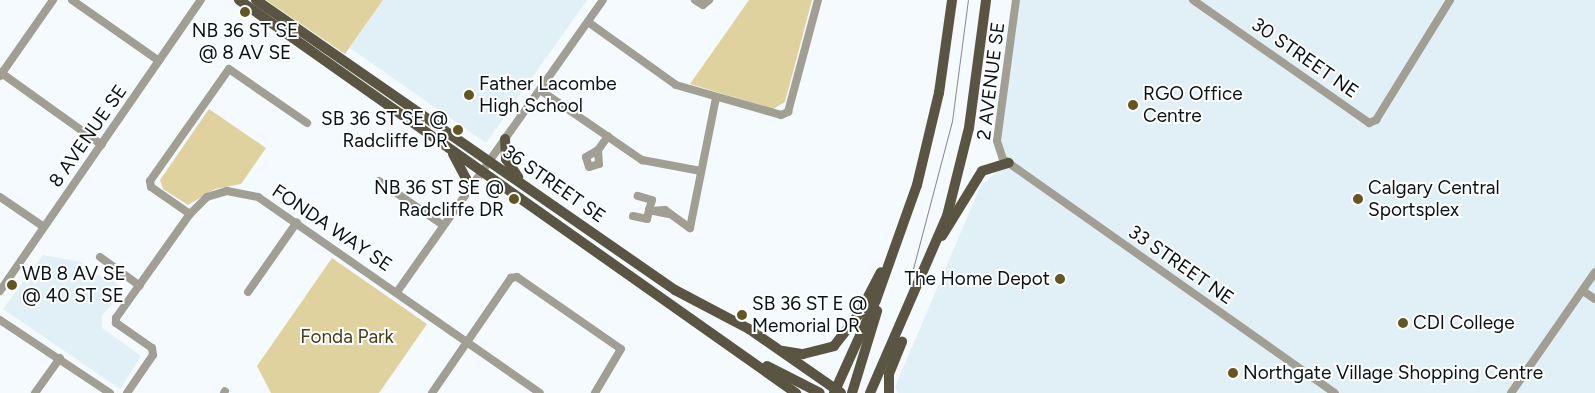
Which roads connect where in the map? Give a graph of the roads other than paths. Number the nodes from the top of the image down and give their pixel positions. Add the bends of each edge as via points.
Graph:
1 (53, 0) edge
2 (72, 0) edge
3 (201, 0) edge
4 (239, 0) edge
5 (256, 0) edge
6 (603, 0) edge
7 (695, 0) edge
8 (709, 0) edge
9 (818, 0) edge
10 (952, 0) edge
11 (986, 0) edge
12 (1016, 0) edge
13 (1193, 0) edge
14 (1450, 0) edge
15 (588, 22) junction
16 (160, 62) junction
17 (1, 73) edge
18 (540, 90) junction
19 (716, 98) junction
20 (307, 122) dead end
21 (608, 136) junction
22 (506, 139) junction
23 (102, 145) junction
24 (450, 149) junction
25 (598, 150) dead end
26 (490, 161) junction
27 (1009, 163) junction
28 (701, 171) junction
29 (483, 172) junction
30 (379, 181) dead end
31 (525, 186) junction
32 (471, 188) junction
33 (638, 196) dead end
34 (0, 197) edge
35 (650, 210) junction
36 (190, 214) junction
37 (633, 216) dead end
38 (297, 222) junction
39 (444, 225) junction
40 (44, 227) junction
41 (939, 241) junction
42 (895, 251) junction
43 (100, 257) dead end
44 (1595, 272) edge
45 (140, 286) junction
46 (0, 291) edge
47 (1583, 291) junction
48 (248, 292) dead end
49 (397, 292) junction
50 (1595, 299) edge
51 (876, 300) junction
52 (906, 319) junction
53 (0, 320) edge
54 (467, 342) junction
55 (782, 351) junction
56 (60, 358) junction
57 (754, 362) junction
58 (794, 392) edge
59 (837, 392) edge
60 (35, 393) edge
61 (110, 393) edge
62 (126, 393) edge
63 (432, 393) edge
64 (540, 393) edge
65 (595, 393) edge
66 (820, 393) edge
67 (852, 393) edge
68 (870, 393) edge
69 (889, 393) edge
70 (1335, 393) edge
71 (1511, 393) edge

1 - 17 street
2 - 16 street
3 - 16 street, 8 AVENUE SE
4 - 24 main road, 36 STREET SE
5 - 26 main road, 36 STREET SE
6 - 15 street
7 - 8 street via 703,5
9 - 19 street via 788,112 782,115
10 - 42 main road via 928,143
11 - 41 main road via 969,128
12 - 27 street, 2 AVENUE SE via 997,141
13 - 14 street, 30 STREET NE via 1369,123
15 - 18 street
15 - 19 street via 676,85
16 - 23 street, 8 AVENUE SE
17 - 23 street
18 - 21 street
18 - 22 street
19 - 28 street
20 - 36 street via 229,69 150,181 151,187
21 - 25 street
21 - 28 street via 642,160
22 - 26 street
22 - 31 main road via 506,159
23 - 40 street, 8 AVENUE SE
24 - 29 main road, 36 STREET SE
24 - 32 main road
26 - 29 street
26 - 31 main road, 36 STREET SE
27 - 41 main road via 982,171 954,223
27 - 70 street, 33 STREET NE
28 - 35 street via 690,228 668,214
29 - 32 street
29 - 57 main road, 36 STREET SE
30 - 39 street
31 - 55 main road, 36 STREET SE via 675,290
32 - 39 street
33 - 35 street via 652,200
34 - 40 street
35 - 37 street via 647,219
36 - 38 street, FONDA WAY SE via 207,197 227,191 258,197
36 - 45 street, FONDA WAY SE
38 - 48 street
38 - 49 street, FONDA WAY SE
39 - 49 street
40 - 46 street, 8 AVENUE SE
41 - 52 main road
42 - 51 main road
42 - 55 main road via 859,314 834,346 803,354
43 - 45 street
44 - 47 street
45 - 62 street, FONDA WAY SE via 116,323 152,348 153,355
47 - 50 street
47 - 71 street
49 - 54 street, FONDA WAY SE
51 - 59 main road
51 - 67 main road
52 - 68 main road
52 - 69 main road via 889,374
53 - 56 street
54 - 63 street
54 - 64 street, FONDA WAY SE
54 - 65 street via 511,278 517,277 621,349
55 - 59 main road, 36 STREET SE
56 - 60 street
56 - 61 street
57 - 58 main road, 36 STREET SE
57 - 66 main road

